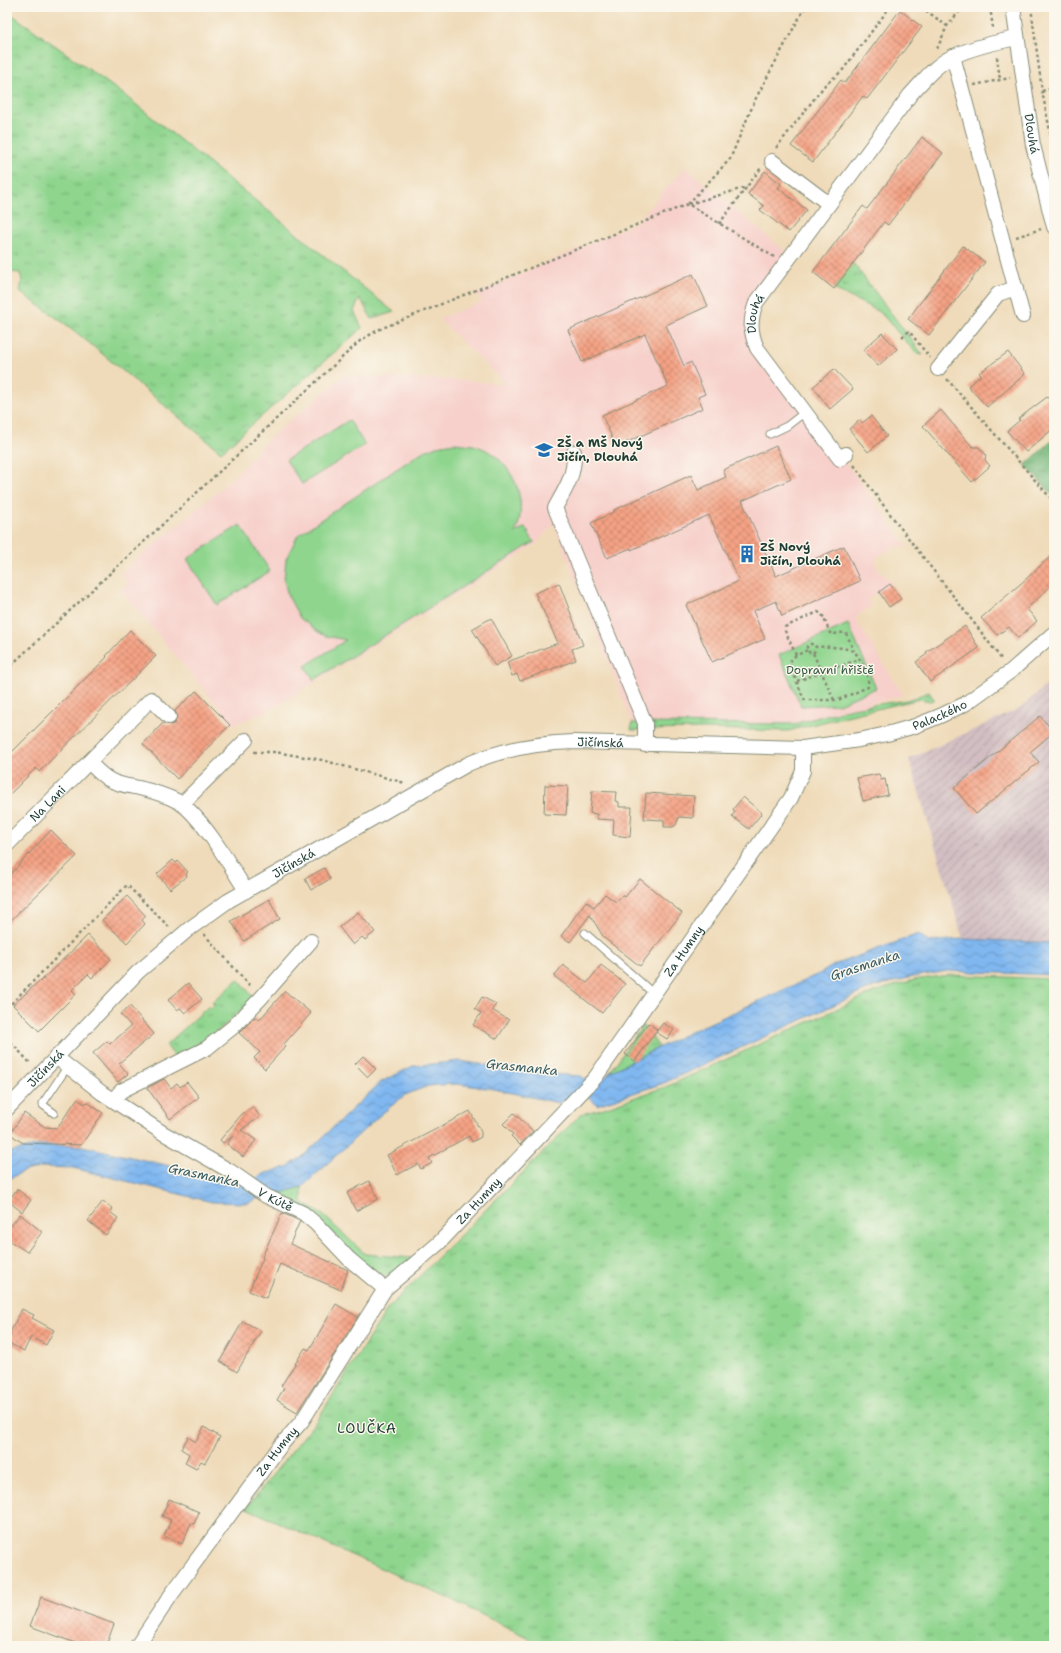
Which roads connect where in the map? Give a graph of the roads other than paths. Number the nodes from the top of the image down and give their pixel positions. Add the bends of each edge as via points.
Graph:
1 (1013, 7) edge
2 (1017, 38) junction
3 (953, 56) junction
4 (770, 159) road end
5 (829, 204) junction
6 (1050, 227) edge
7 (1016, 288) junction
8 (1023, 316) dead end
9 (938, 369) road end
10 (805, 412) junction
11 (770, 434) dead end
12 (574, 452) dead end
13 (846, 454) road end
14 (1054, 634) edge
15 (169, 718) dead end
16 (246, 740) dead end
17 (645, 745) junction
18 (803, 748) junction
19 (89, 762) junction
20 (182, 804) junction
21 (7, 845) edge
22 (246, 891) junction
23 (585, 933) dead end
24 (311, 941) dead end
25 (654, 994) junction
26 (56, 1057) junction
27 (68, 1066) junction
28 (113, 1100) junction
29 (7, 1109) edge
30 (54, 1113) dead end
31 (385, 1289) junction
32 (137, 1646) edge

1 - 2 street, Dlouhá
2 - 3 street, Dlouhá
2 - 6 street, Dlouhá via 1033,145
3 - 5 street, Dlouhá via 929,73 910,95
3 - 7 street
4 - 5 street
5 - 10 street, Dlouhá via 756,302 752,313 752,332 757,348
7 - 8 street
7 - 9 street via 998,294
10 - 11 lane via 787,426
10 - 13 street, Dlouhá via 840,459
12 - 17 street via 571,479 555,508 645,723
14 - 18 street, Palackého via 988,688 965,704 940,716 887,734
15 - 19 street, Na Lani via 151,700
16 - 20 street
17 - 18 street, Jičínská
17 - 22 street, Jičínská via 546,743 493,754 440,779
18 - 25 street, Za Humny via 803,771 791,798
19 - 20 street via 109,780 160,794
19 - 21 street, Na Lani
20 - 22 street via 208,832
22 - 26 street, Jičínská via 195,925 138,972
23 - 25 lane
24 - 28 street via 233,1027 207,1048 121,1092
25 - 31 street, Za Humny via 595,1078 579,1096 439,1243
26 - 27 street, V Kútě
26 - 29 street, Jičínská
27 - 28 street, V Kútě
27 - 30 lane via 43,1103
28 - 31 street, V Kútě via 163,1133 230,1171 266,1196 302,1213 349,1259
31 - 32 street, Za Humny via 302,1421 175,1589

